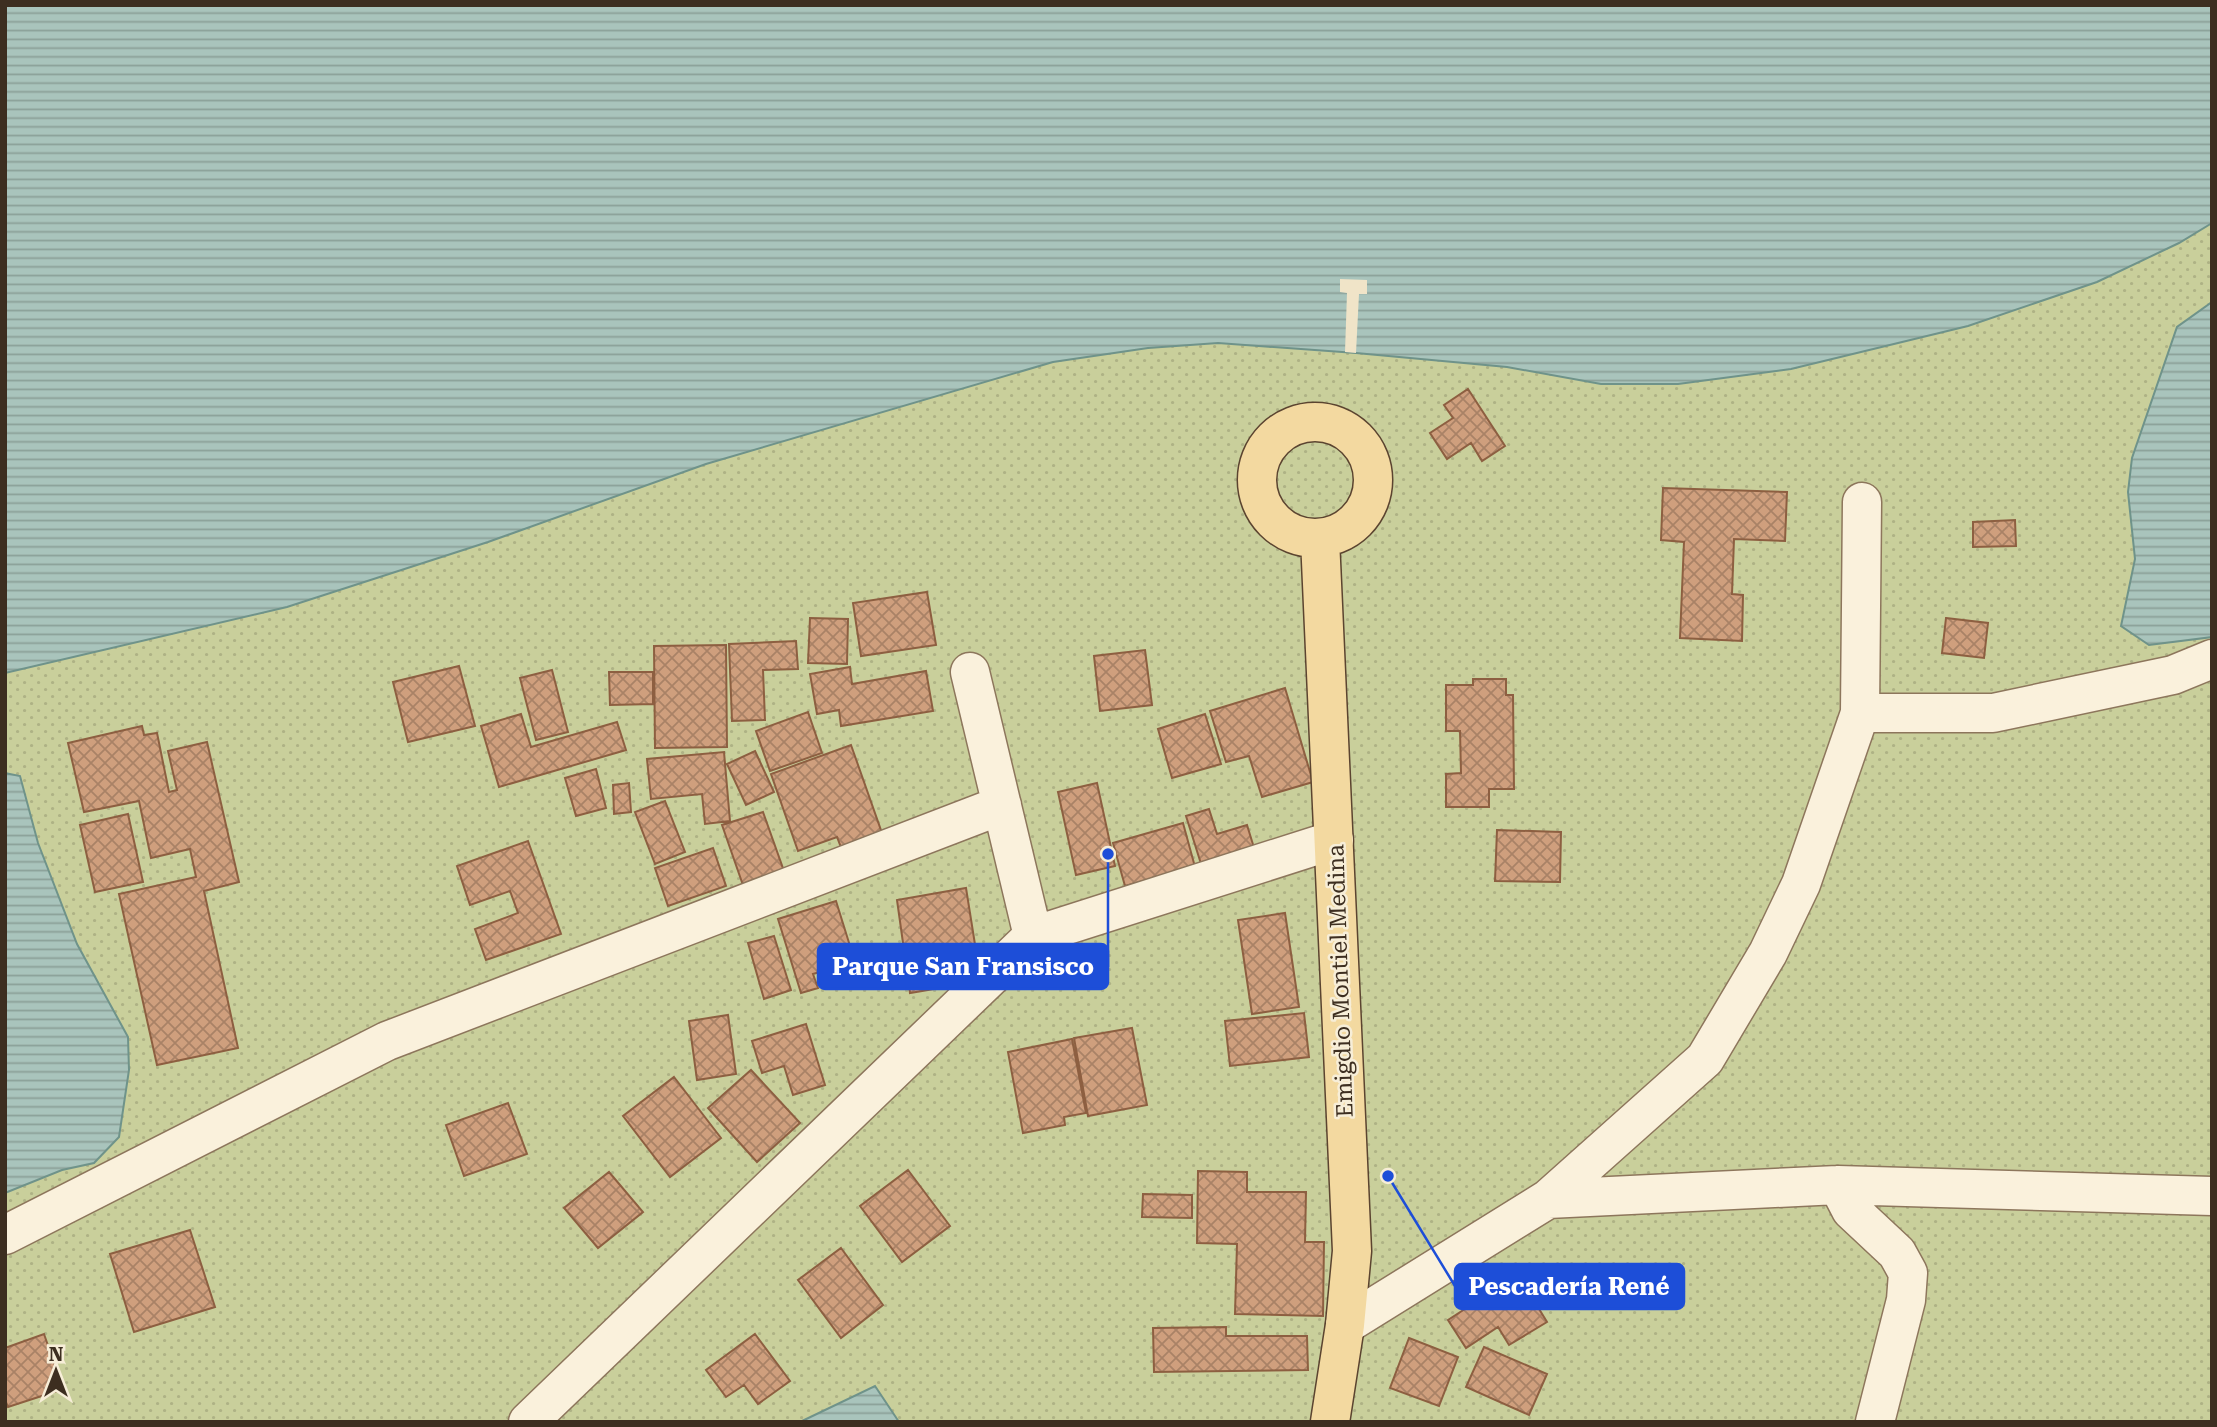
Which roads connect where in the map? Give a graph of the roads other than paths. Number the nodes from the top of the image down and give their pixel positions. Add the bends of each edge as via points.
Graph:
1 (1862, 502) dead end
2 (1320, 539) dead end
3 (2212, 659) edge
4 (970, 672) dead end
5 (1860, 713) junction
6 (1002, 805) junction
7 (1334, 840) junction
8 (1033, 936) junction
9 (1838, 1185) junction
10 (2206, 1196) edge
11 (1548, 1199) junction
12 (5, 1235) edge
13 (1345, 1325) junction
14 (528, 1422) edge
15 (1330, 1422) edge
16 (1875, 1422) edge

1 - 5 street
2 - 7 main road, Emigdio Montiel Medina
3 - 5 street via 2173,674 1993,713
4 - 6 street
5 - 11 street via 1801,884 1768,953 1705,1059
6 - 8 street
6 - 12 street via 387,1041
7 - 8 street
7 - 13 main road, Emigdio Montiel Medina via 1352,1251
8 - 14 street
9 - 10 street
9 - 11 street
9 - 16 street via 1851,1210 1897,1253 1908,1273 1906,1300
11 - 13 street
13 - 15 main road, Emigdio Montiel Medina

